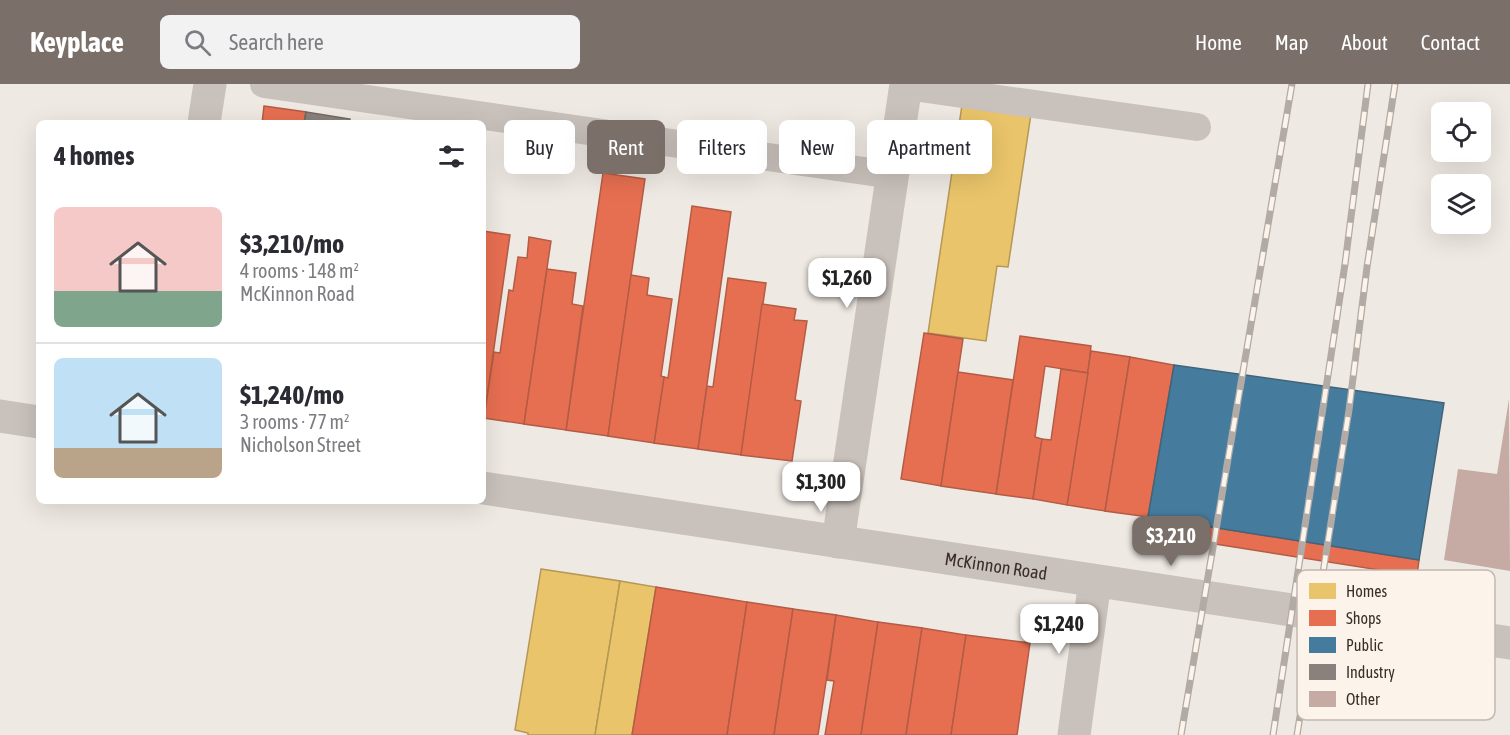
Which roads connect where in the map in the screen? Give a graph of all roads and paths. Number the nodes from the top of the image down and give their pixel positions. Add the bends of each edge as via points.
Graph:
1 (210, 84) edge
2 (264, 84) edge
3 (906, 85) edge
4 (204, 120) edge
5 (1197, 127) dead end
6 (892, 175) junction
7 (0, 416) edge
8 (36, 422) edge
9 (486, 488) edge
10 (838, 542) junction
11 (1095, 581) junction
12 (1297, 611) edge
13 (1495, 641) edge
14 (1510, 643) edge
15 (1074, 735) edge

1 - 4 street
2 - 6 lane
3 - 5 lane
3 - 6 street
6 - 10 street
7 - 8 street
9 - 10 street, McKinnon Road
10 - 11 street, McKinnon Road
11 - 12 street, McKinnon Road
11 - 15 street
13 - 14 street, McKinnon Road

